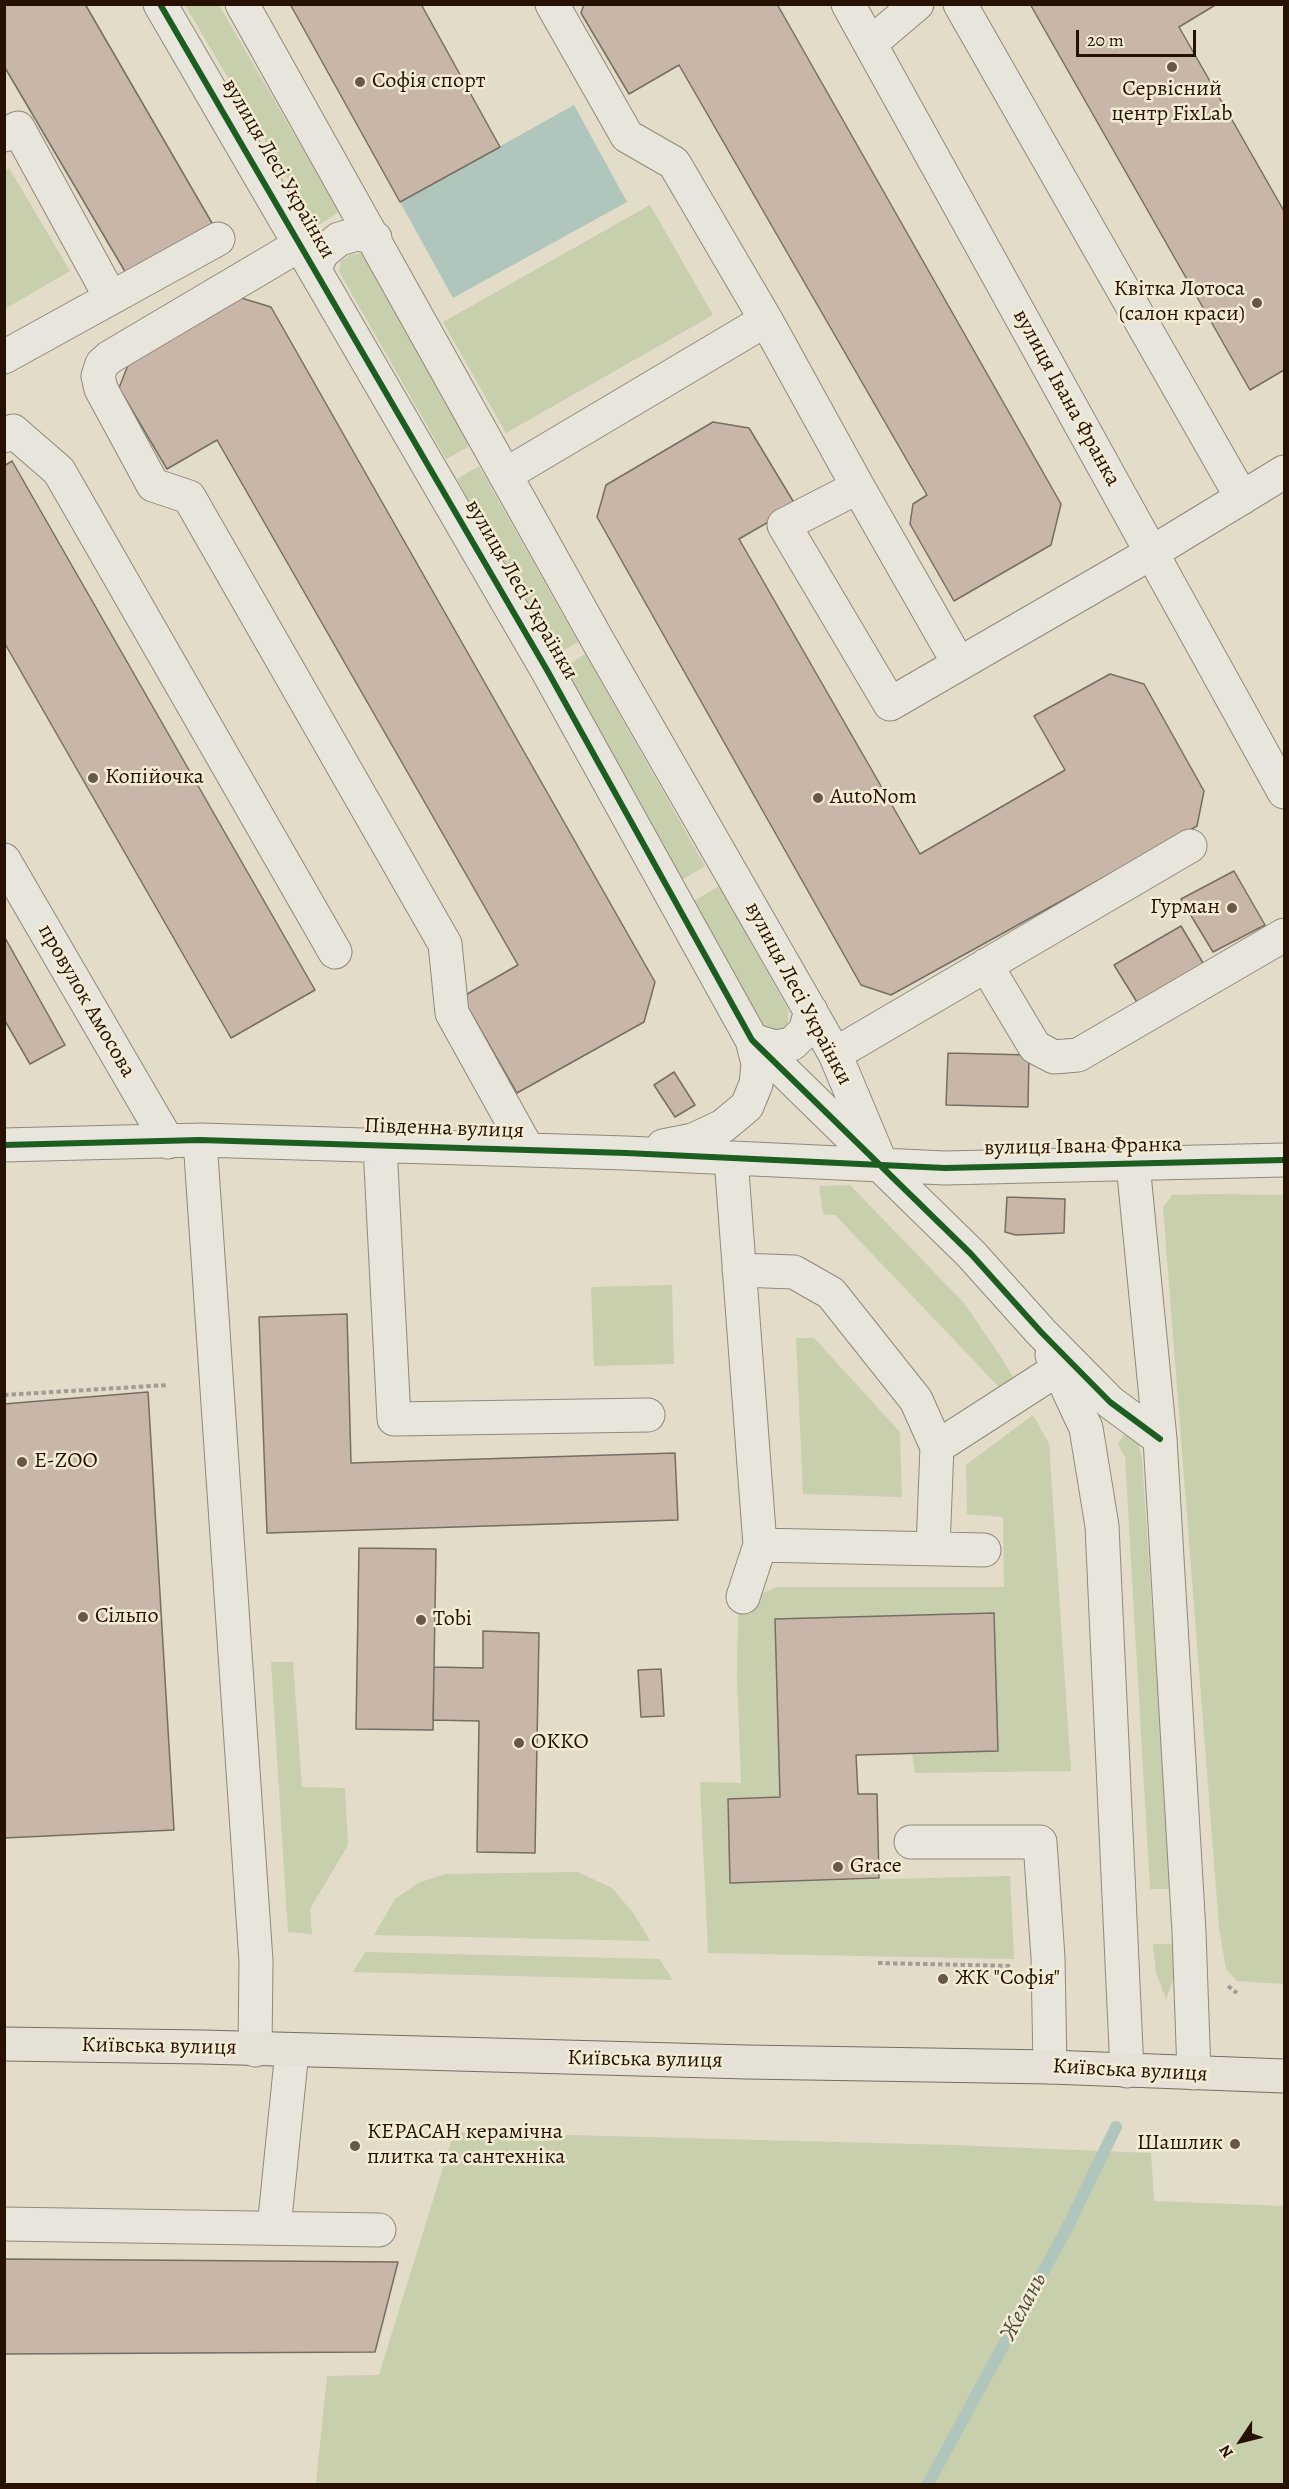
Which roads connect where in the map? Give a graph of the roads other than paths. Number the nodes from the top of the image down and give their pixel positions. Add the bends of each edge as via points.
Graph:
1 (160, 4) edge
2 (242, 4) edge
3 (552, 4) edge
4 (848, 4) edge
5 (917, 4) edge
6 (960, 4) edge
7 (870, 44) junction
8 (4, 135) edge
9 (375, 238) junction
10 (218, 239) dead end
11 (308, 256) junction
12 (111, 298) junction
13 (766, 320) junction
14 (4, 357) edge
15 (7, 428) edge
16 (1284, 472) edge
17 (505, 475) junction
18 (858, 487) junction
19 (1242, 498) junction
20 (1151, 553) junction
21 (959, 664) junction
22 (1284, 792) edge
23 (1190, 846) dead end
24 (4, 860) edge
25 (1284, 935) edge
26 (335, 952) dead end
27 (986, 965) junction
28 (811, 1011) junction
29 (752, 1040) junction
30 (835, 1054) junction
31 (200, 1140) junction
32 (168, 1142) junction
33 (4, 1145) edge
34 (380, 1146) junction
35 (528, 1150) junction
36 (627, 1153) junction
37 (731, 1158) junction
38 (1284, 1160) edge
39 (1133, 1164) junction
40 (883, 1166) junction
41 (739, 1270) junction
42 (1041, 1332) junction
43 (1058, 1370) junction
44 (648, 1415) dead end
45 (1160, 1438) junction
46 (937, 1446) junction
47 (760, 1545) junction
48 (933, 1548) junction
49 (984, 1550) dead end
50 (743, 1597) dead end
51 (911, 1842) dead end
52 (7, 2049) edge
53 (255, 2050) junction
54 (292, 2051) junction
55 (1050, 2067) junction
56 (1127, 2071) junction
57 (1194, 2073) junction
58 (1284, 2076) edge
59 (4, 2224) edge
60 (274, 2229) junction
61 (379, 2230) dead end

1 - 11 street, вулиця Лесі Українки
2 - 9 street, вулиця Лесі Українки
3 - 13 street via 627,136 674,163
4 - 7 street, вулиця Івана Франка
5 - 7 street
6 - 19 street
7 - 20 street, вулиця Івана Франка
8 - 12 street via 18,128
9 - 11 street via 357,234 339,238 322,253
9 - 17 street, вулиця Лесі Українки
10 - 12 street
11 - 29 street, вулиця Лесі Українки via 547,670
11 - 35 street via 110,357 102,364 98,376 101,389 153,485 189,497 445,944 452,1013
12 - 14 street
13 - 17 street
13 - 18 street
15 - 26 street via 59,471
16 - 19 street
17 - 28 street, вулиця Лесі Українки
18 - 21 street
18 - 21 street via 784,525 890,704
19 - 20 street
20 - 21 street
20 - 22 street, вулиця Івана Франка
23 - 27 street
24 - 32 street, провулок Амосова
25 - 27 street via 1078,1054 1053,1057 1035,1047
27 - 30 street
28 - 29 street via 805,1031 792,1044 775,1047
28 - 30 street, вулиця Лесі Українки
29 - 36 street, Південна вулиця via 758,1063 756,1084 747,1106 723,1126 693,1140
29 - 40 street, вулиця Лесі Українки
30 - 40 street, вулиця Лесі Українки
31 - 32 street, Південна вулиця
31 - 34 street, Південна вулиця
31 - 53 street via 256,1961
32 - 33 street, Південна вулиця
34 - 35 street, Південна вулиця
34 - 44 street via 394,1419
35 - 36 street, Південна вулиця
36 - 37 street, Південна вулиця
37 - 40 street, Південна вулиця
37 - 41 street
38 - 39 street, вулиця Івана Франка
39 - 40 street, вулиця Івана Франка
39 - 45 street
40 - 42 street via 971,1254
41 - 46 street via 794,1272 831,1293 916,1400
41 - 47 street
42 - 43 street
42 - 45 street via 1110,1402
43 - 46 street
43 - 56 street via 1086,1428 1102,1526
45 - 57 street
46 - 48 street
47 - 48 street
47 - 50 street
48 - 49 street
51 - 55 street via 1040,1842
52 - 53 main road, Київська вулиця
53 - 54 main road, Київська вулиця
54 - 55 main road, Київська вулиця
54 - 60 street
55 - 56 main road, Київська вулиця
56 - 57 main road, Київська вулиця
57 - 58 main road, Київська вулиця
59 - 60 street
60 - 61 street

